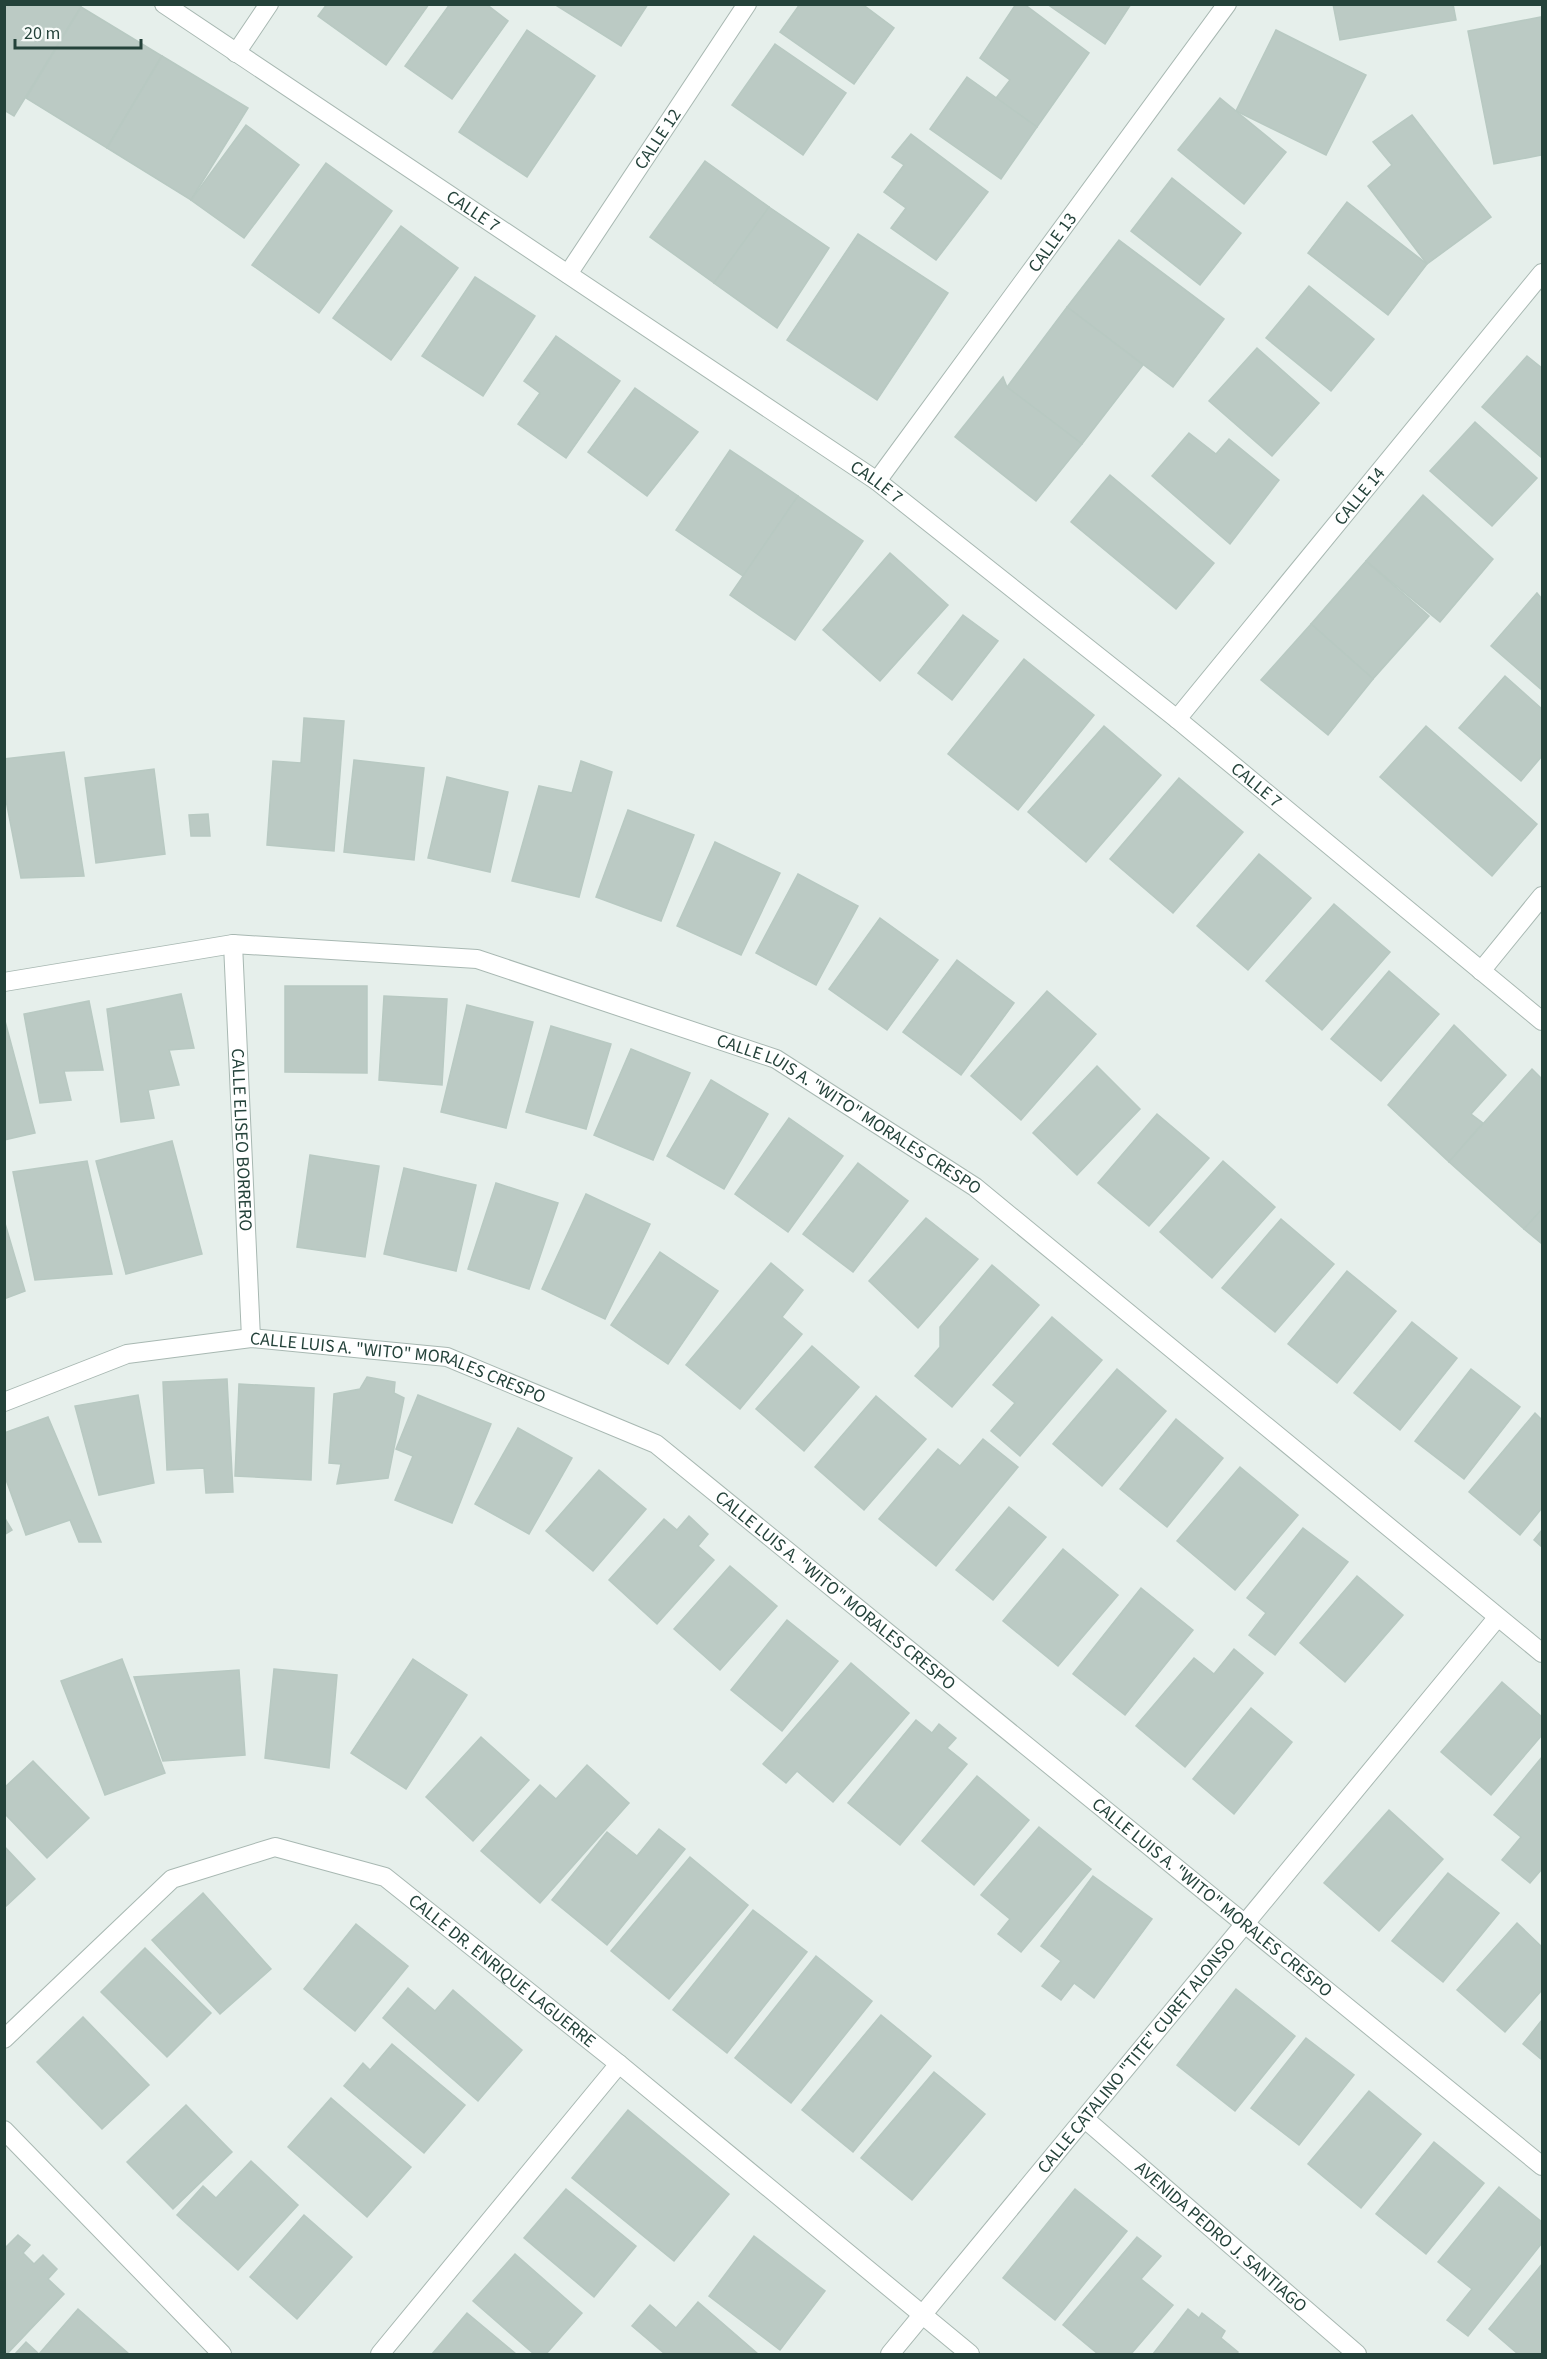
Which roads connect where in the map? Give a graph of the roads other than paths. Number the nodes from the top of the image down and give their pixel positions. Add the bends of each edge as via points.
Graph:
1 (164, 4) edge
2 (268, 4) edge
3 (747, 4) edge
4 (1227, 4) edge
5 (236, 53) junction
6 (1542, 273) edge
7 (568, 274) junction
8 (877, 481) junction
9 (1177, 719) junction
10 (1542, 896) edge
11 (234, 944) junction
12 (1482, 971) junction
13 (4, 982) edge
14 (1542, 1021) edge
15 (251, 1338) junction
16 (4, 1402) edge
17 (1497, 1618) junction
18 (1542, 1653) edge
19 (1246, 1923) junction
20 (4, 2039) edge
21 (619, 2064) junction
22 (1085, 2119) junction
23 (4, 2130) edge
24 (1542, 2166) edge
25 (922, 2316) junction
26 (222, 2355) edge
27 (380, 2355) edge
28 (890, 2355) edge
29 (970, 2355) edge
30 (1357, 2355) edge

1 - 5 street, CALLE 7
2 - 5 street
3 - 7 street, CALLE 12
4 - 8 street, CALLE 13
5 - 7 street, CALLE 7
6 - 9 street, CALLE 14
7 - 8 street, CALLE 7
8 - 9 street, CALLE 7
9 - 12 street, CALLE 7
10 - 12 street
11 - 13 street, CALLE LUIS A. "WITO" MORALES CRESPO
11 - 15 street, CALLE ELISEO BORRERO
11 - 17 street, CALLE LUIS A. "WITO" MORALES CRESPO via 477,959 776,1059 975,1186
12 - 14 street, CALLE 7
15 - 16 street, CALLE LUIS A. "WITO" MORALES CRESPO via 127,1354
15 - 19 street, CALLE LUIS A. "WITO" MORALES CRESPO via 447,1357 656,1444
17 - 18 street, CALLE LUIS A. "WITO" MORALES CRESPO
17 - 19 street, CALLE CATALINO "TITE" CURET ALONSO
19 - 22 street, CALLE CATALINO "TITE" CURET ALONSO
19 - 24 street, CALLE LUIS A. "WITO" MORALES CRESPO
20 - 21 street, CALLE DR. ENRIQUE LAGUERRE via 172,1879 275,1847 385,1877
21 - 25 street, CALLE DR. ENRIQUE LAGUERRE
21 - 27 street
22 - 25 street, CALLE CATALINO "TITE" CURET ALONSO
22 - 30 street, AVENIDA PEDRO J. SANTIAGO
23 - 26 street
25 - 28 street, CALLE CATALINO "TITE" CURET ALONSO
25 - 29 street, CALLE DR. ENRIQUE LAGUERRE

